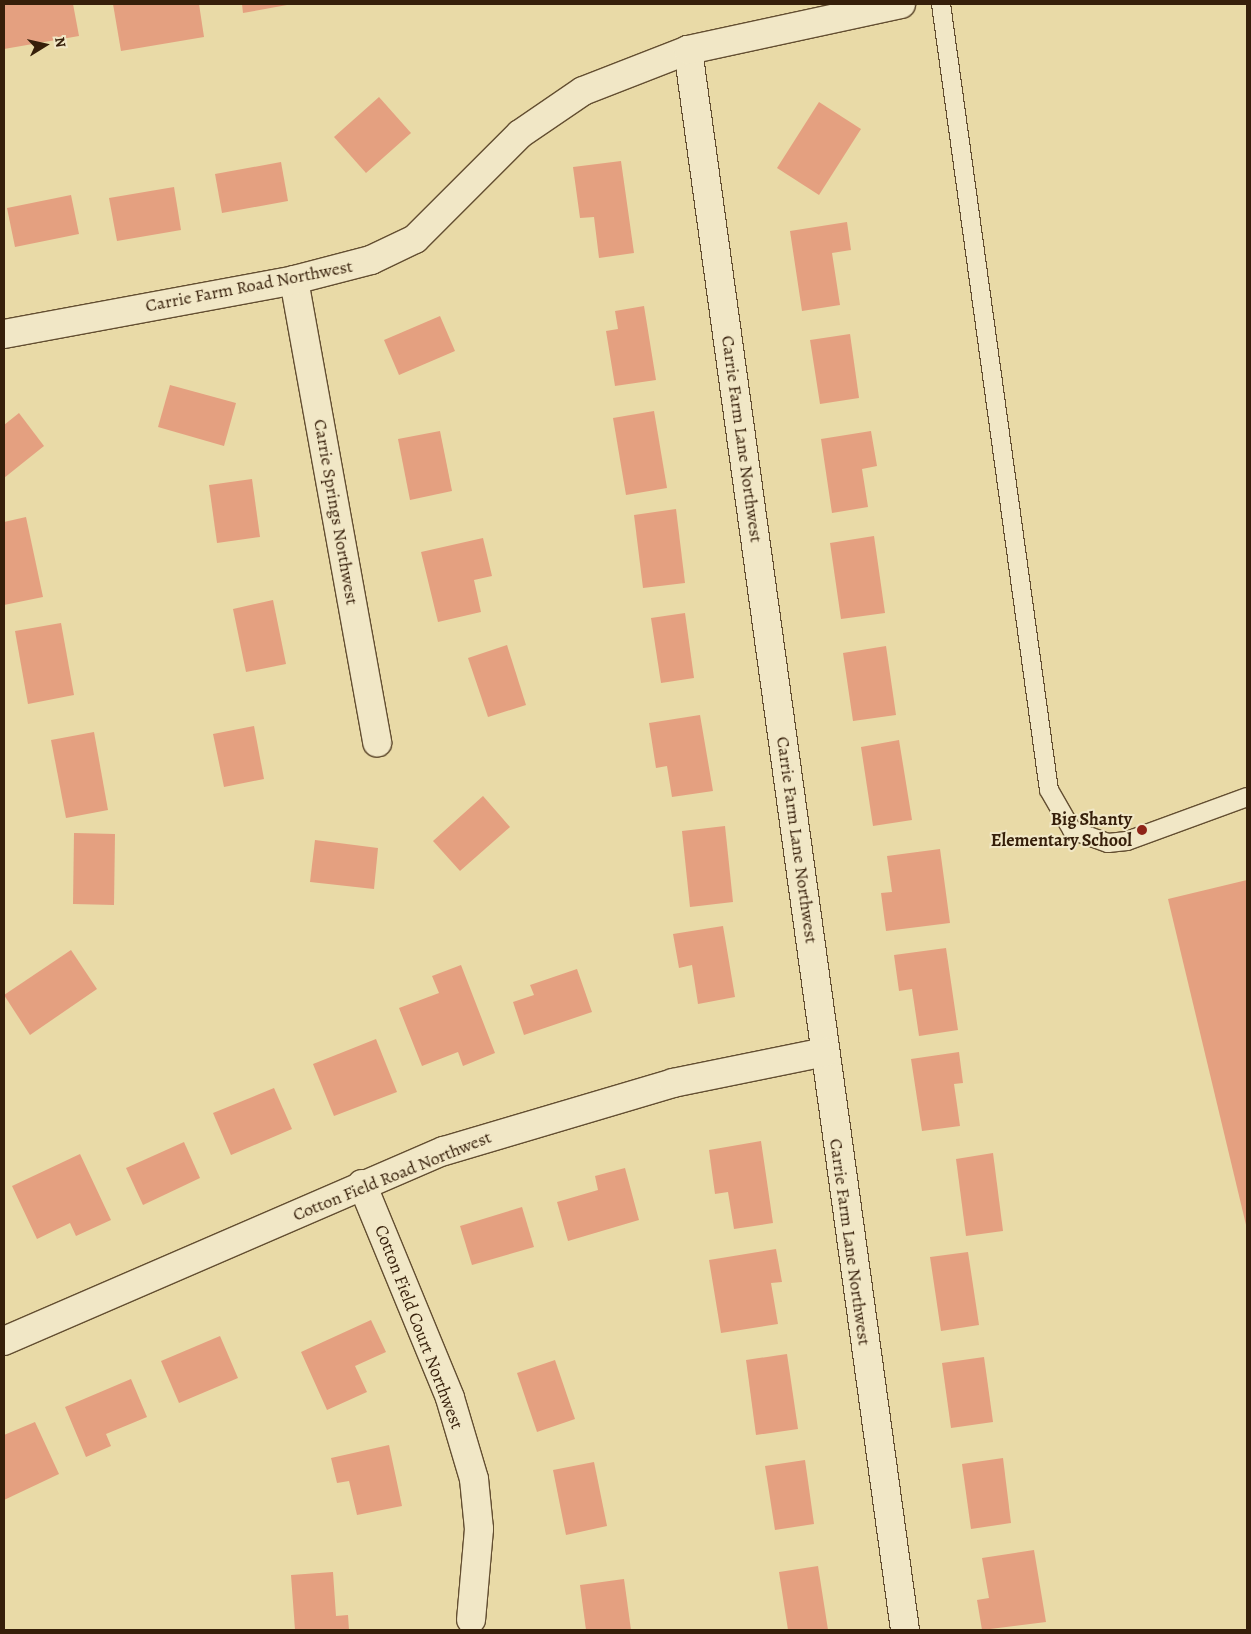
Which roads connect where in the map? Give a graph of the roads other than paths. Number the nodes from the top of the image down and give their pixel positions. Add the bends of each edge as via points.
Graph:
1 (901, 4) edge
2 (941, 4) edge
3 (688, 50) junction
4 (294, 280) junction
5 (4, 334) edge
6 (377, 743) dead end
7 (1247, 798) edge
8 (825, 1052) junction
9 (362, 1184) junction
10 (4, 1341) edge
11 (471, 1620) dead end
12 (905, 1630) edge

1 - 3 street, Carrie Farm Road Northwest
2 - 7 lane via 1049,790 1072,830 1090,840 1108,843 1127,841
3 - 4 street, Carrie Farm Road Northwest via 631,69 567,100 520,134 434,223 395,252
3 - 8 street, Carrie Farm Lane Northwest
4 - 5 street, Carrie Farm Road Northwest
4 - 6 street, Carrie Springs Northwest
8 - 9 street, Cotton Field Road Northwest via 672,1083 566,1112
8 - 12 street, Carrie Farm Lane Northwest
9 - 10 street, Cotton Field Road Northwest
9 - 11 street, Cotton Field Court Northwest via 450,1398 474,1479 479,1530

